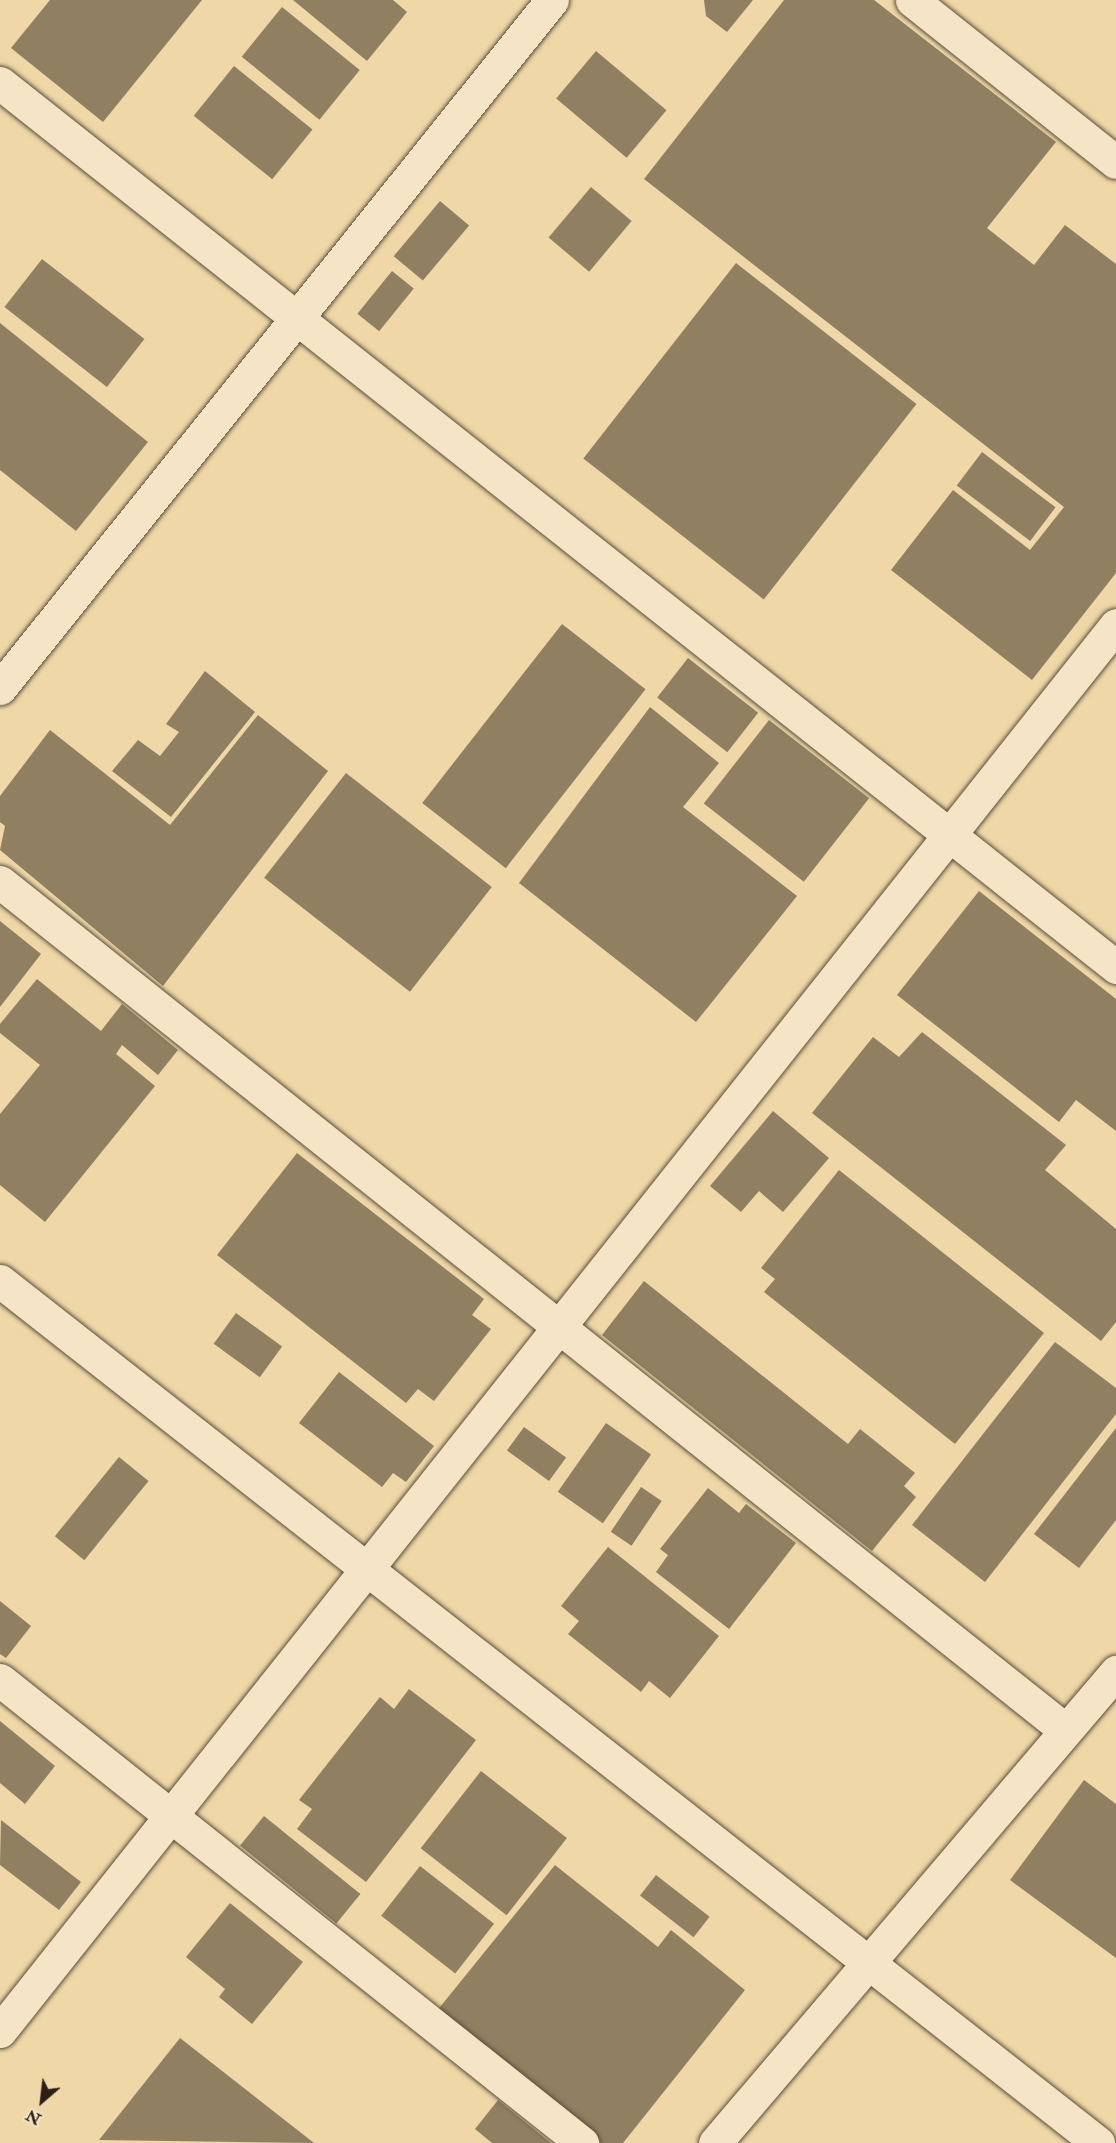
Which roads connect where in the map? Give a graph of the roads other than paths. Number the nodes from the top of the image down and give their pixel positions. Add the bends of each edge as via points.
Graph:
1 (552, 0) edge
2 (912, 0) edge
3 (0, 83) edge
4 (1116, 162) edge
5 (298, 319) junction
6 (1116, 625) edge
7 (0, 688) edge
8 (950, 836) junction
9 (0, 882) edge
10 (1116, 967) edge
11 (0, 1281) edge
12 (557, 1326) junction
13 (364, 1567) junction
14 (1116, 1672) edge
15 (0, 1680) edge
16 (1064, 1729) junction
17 (169, 1812) junction
18 (864, 1962) junction
19 (0, 2031) edge
20 (582, 2143) edge
21 (715, 2143) edge
22 (1098, 2143) edge

1 - 5 street
2 - 4 street
3 - 5 street
5 - 7 street
5 - 8 street
6 - 8 street
8 - 10 street
8 - 12 street
9 - 12 street
11 - 13 street
12 - 13 street
12 - 16 street
13 - 17 street
13 - 18 street
14 - 16 street
15 - 17 street
16 - 18 street
17 - 19 street
17 - 20 street
18 - 21 street
18 - 22 street

